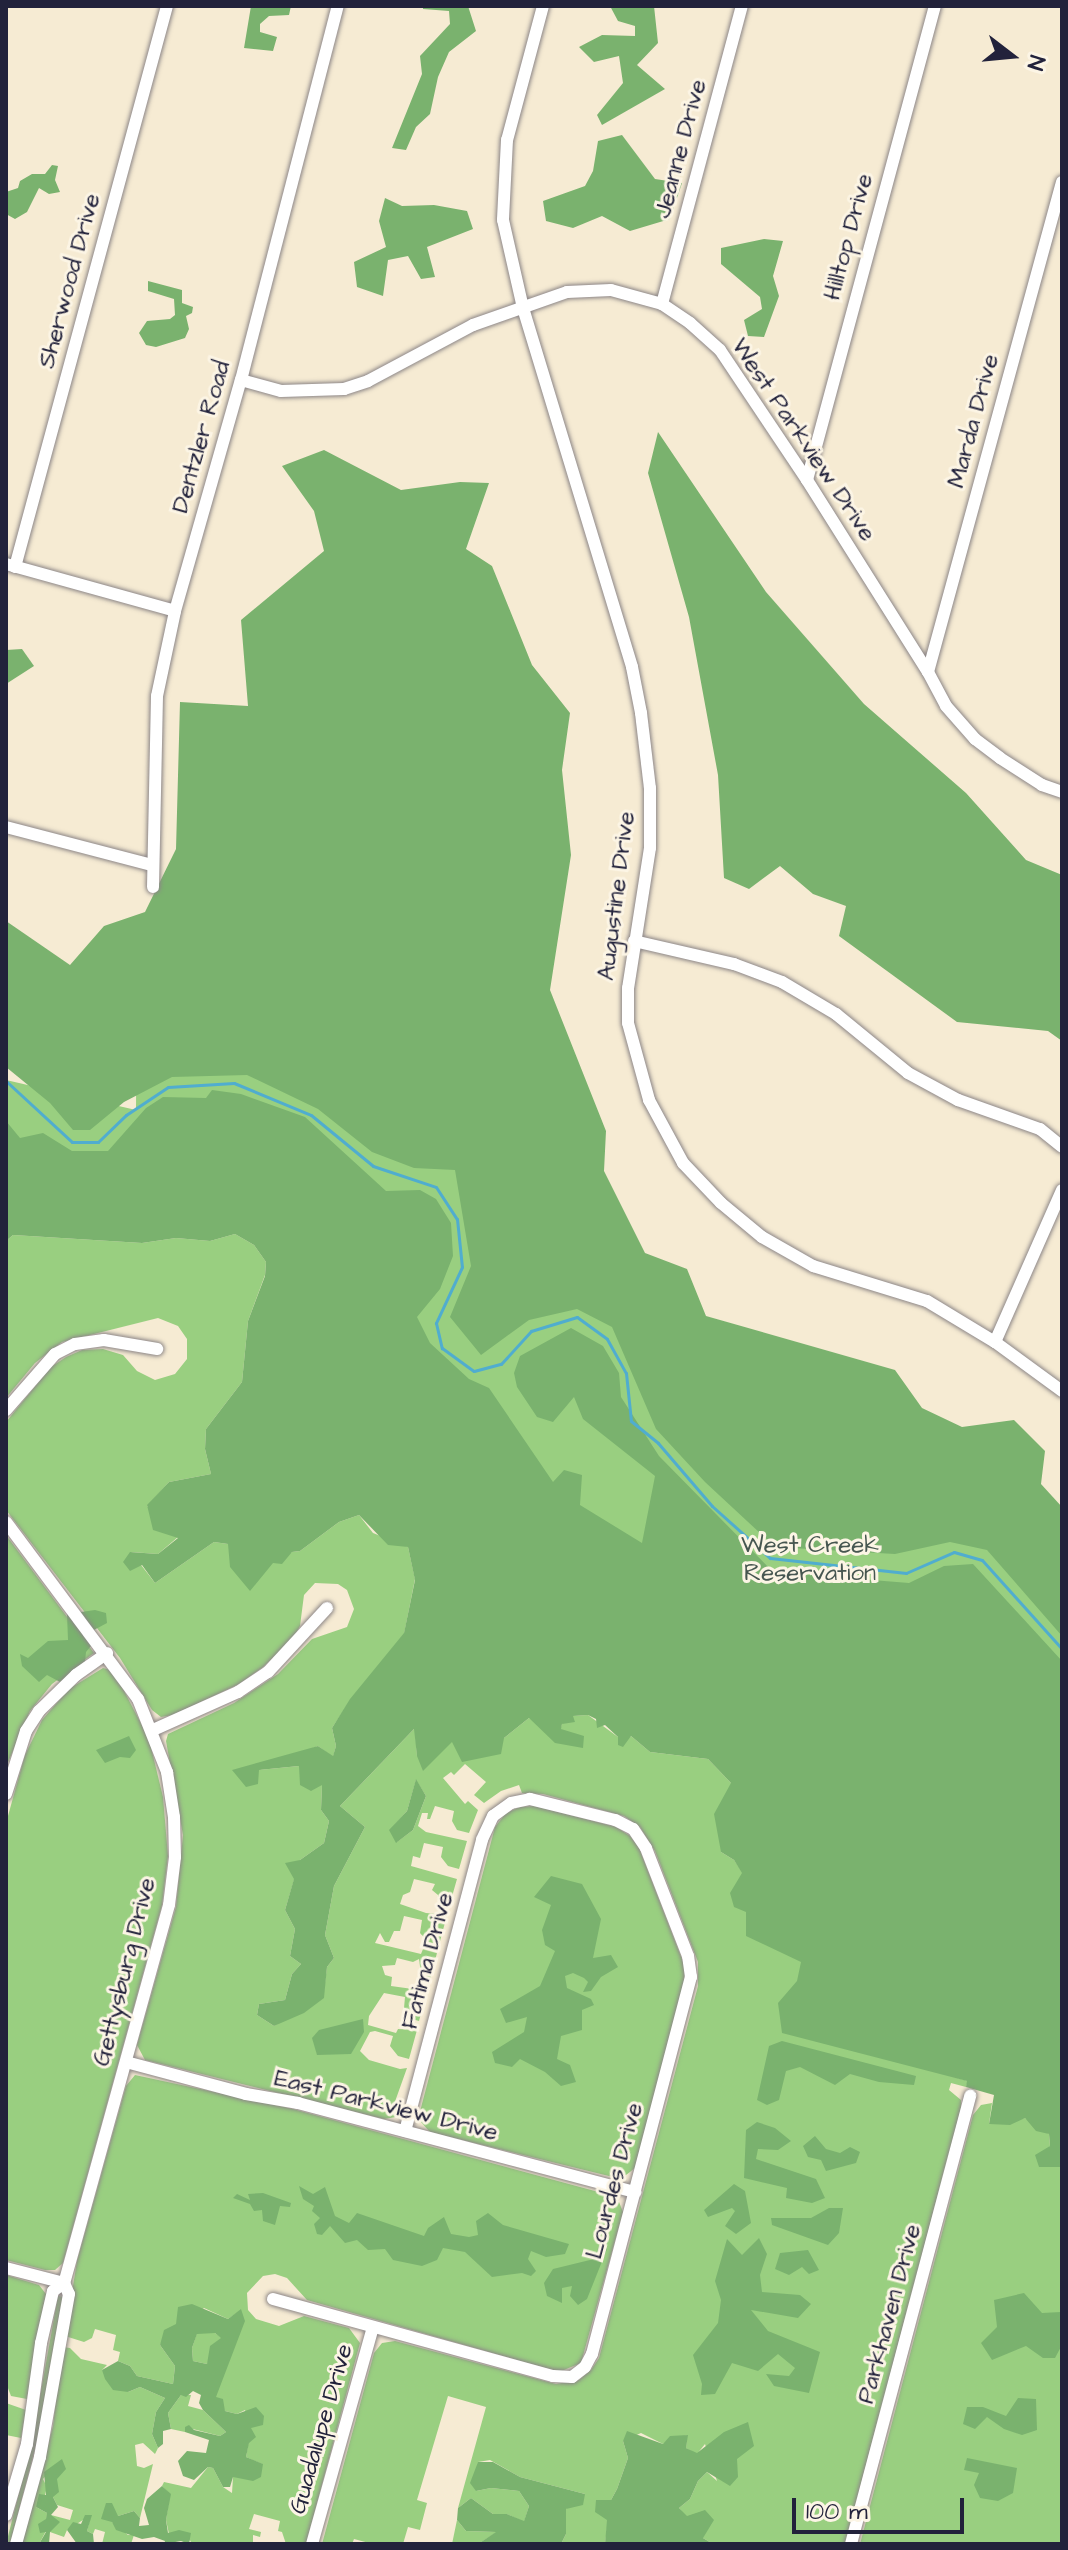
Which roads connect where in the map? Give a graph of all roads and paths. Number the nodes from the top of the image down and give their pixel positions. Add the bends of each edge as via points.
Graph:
1 (167, 6) edge
2 (338, 6) edge
3 (543, 6) edge
4 (742, 6) edge
5 (935, 6) edge
6 (1062, 182) edge
7 (662, 304) junction
8 (523, 308) junction
9 (241, 380) junction
10 (807, 480) junction
11 (11, 566) edge
12 (175, 611) junction
13 (928, 672) junction
14 (1062, 792) edge
15 (6, 827) edge
16 (152, 865) junction
17 (153, 887) dead end
18 (634, 941) junction
19 (1062, 1147) edge
20 (1062, 1190) edge
21 (995, 1342) junction
22 (157, 1349) dead end
23 (1062, 1391) edge
24 (6, 1410) edge
25 (6, 1522) edge
26 (327, 1608) dead end
27 (107, 1653) junction
28 (153, 1730) junction
29 (6, 1794) edge
30 (503, 1807) joint
31 (126, 2062) junction
32 (970, 2096) dead end
33 (405, 2131) junction
34 (635, 2192) junction
35 (6, 2268) edge
36 (64, 2283) junction
37 (273, 2299) dead end
38 (373, 2327) junction
39 (6, 2515) edge
40 (16, 2544) edge
41 (312, 2544) edge
42 (851, 2544) edge

1 - 11 street, Sherwood Drive
2 - 9 street, Dentzler Road
3 - 8 street, Augustine Drive via 507,140 503,220
4 - 7 street, Jeanne Drive
5 - 10 street, Hilltop Drive
6 - 13 street, Marda Drive
7 - 8 street, West Parkview Drive via 611,290 567,292
7 - 10 street, West Parkview Drive via 720,350
8 - 9 street, West Parkview Drive via 473,325 344,389 281,391
8 - 18 street, Augustine Drive via 632,667 641,713 650,848
9 - 12 street, Dentzler Road
10 - 13 street, West Parkview Drive
11 - 12 street
12 - 16 street, Dentzler Road via 157,696
13 - 14 street, West Parkview Drive via 946,706 975,739 1042,785
15 - 16 street
16 - 17 street, Dentzler Road
18 - 19 street via 734,964 782,982 828,1008 926,1084 1040,1129
18 - 21 street, Augustine Drive via 628,988 631,1038 649,1100 683,1163 762,1237 813,1266 927,1301
20 - 21 street
21 - 23 street, Augustine Drive
22 - 24 street via 104,1340 75,1344 55,1354
25 - 27 street, Gettysburg Drive
26 - 28 street via 268,1672 238,1692
27 - 28 street, Gettysburg Drive
27 - 29 street via 39,1711 26,1731
28 - 31 street, Gettysburg Drive via 168,1781 175,1857 169,1905
30 - 33 street, Fatima Drive via 484,1834
30 - 34 street, Lourdes Drive via 540,1800 633,1829 646,1848 688,1956 690,1985
31 - 33 street, East Parkview Drive
31 - 36 street, Gettysburg Drive
32 - 42 street, Parkhaven Drive
33 - 34 street, East Parkview Drive
34 - 38 street, Lourdes Drive via 592,2354 576,2375 553,2376
35 - 36 street
36 - 39 street, Gettysburg Drive via 53,2291 27,2444
36 - 40 street, Gettysburg Drive via 69,2294 40,2457
37 - 38 street, Lourdes Drive
38 - 41 street, Guadalupe Drive

